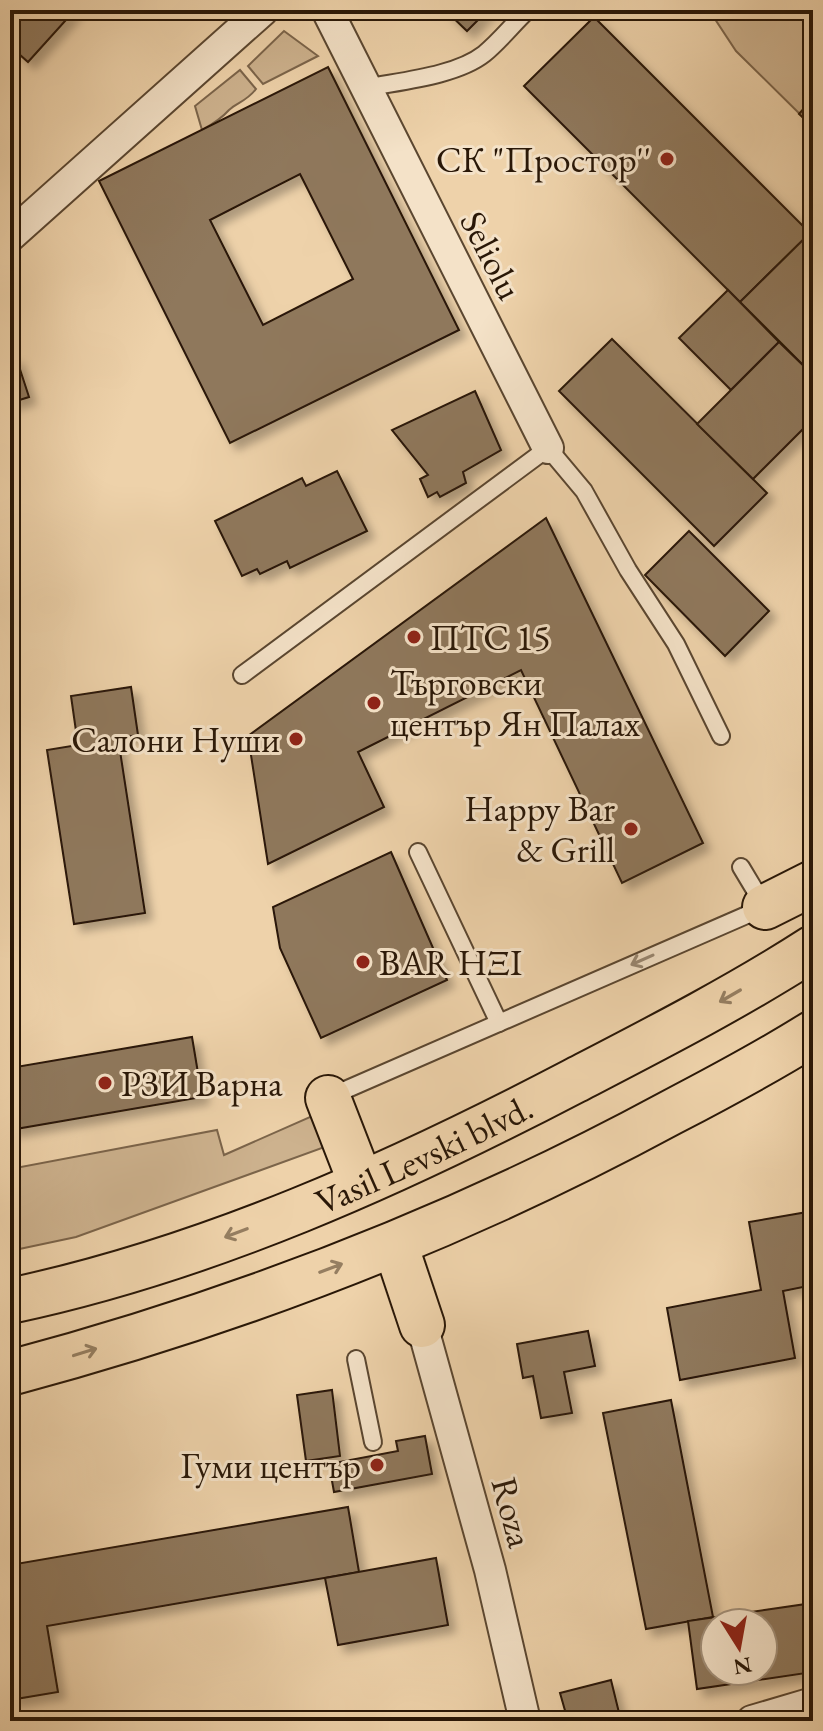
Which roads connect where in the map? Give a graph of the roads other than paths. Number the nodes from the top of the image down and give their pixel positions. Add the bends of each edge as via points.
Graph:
1 (263, 10) edge
2 (327, 10) edge
3 (528, 10) edge
4 (366, 88) junction
5 (10, 236) edge
6 (548, 448) junction
7 (242, 675) dead end
8 (721, 736) dead end
9 (418, 852) dead end
10 (741, 867) dead end
11 (813, 883) edge
12 (765, 907) junction
13 (813, 948) edge
14 (499, 1023) junction
15 (813, 1033) edge
16 (813, 1056) edge
17 (328, 1098) joint
18 (604, 1149) junction
19 (361, 1183) junction
20 (395, 1244) junction
21 (14, 1300) edge
22 (422, 1325) joint
23 (356, 1359) dead end
24 (10, 1373) edge
25 (373, 1442) dead end
26 (812, 1708) edge
27 (525, 1721) edge
28 (752, 1721) edge

1 - 5 street
2 - 4 street, Seliolu
3 - 4 lane via 470,62
4 - 6 street, Seliolu
6 - 7 lane
6 - 8 lane via 584,491 676,644
9 - 14 lane
10 - 12 lane
11 - 12 highway
12 -> 14 lane
13 -> 19 highway, Vasil Levski blvd. via 651,1042 492,1124
14 - 17 lane
15 - 18 highway, Vasil Levski blvd.
16 - 18 highway
17 - 19 highway
18 - 20 highway, Vasil Levski blvd.
19 -> 21 highway, Vasil Levski blvd. via 175,1255
20 - 22 highway
24 -> 20 highway, Vasil Levski blvd. via 212,1311
22 - 27 street, Roza via 490,1570
23 - 25 lane
26 - 28 street

